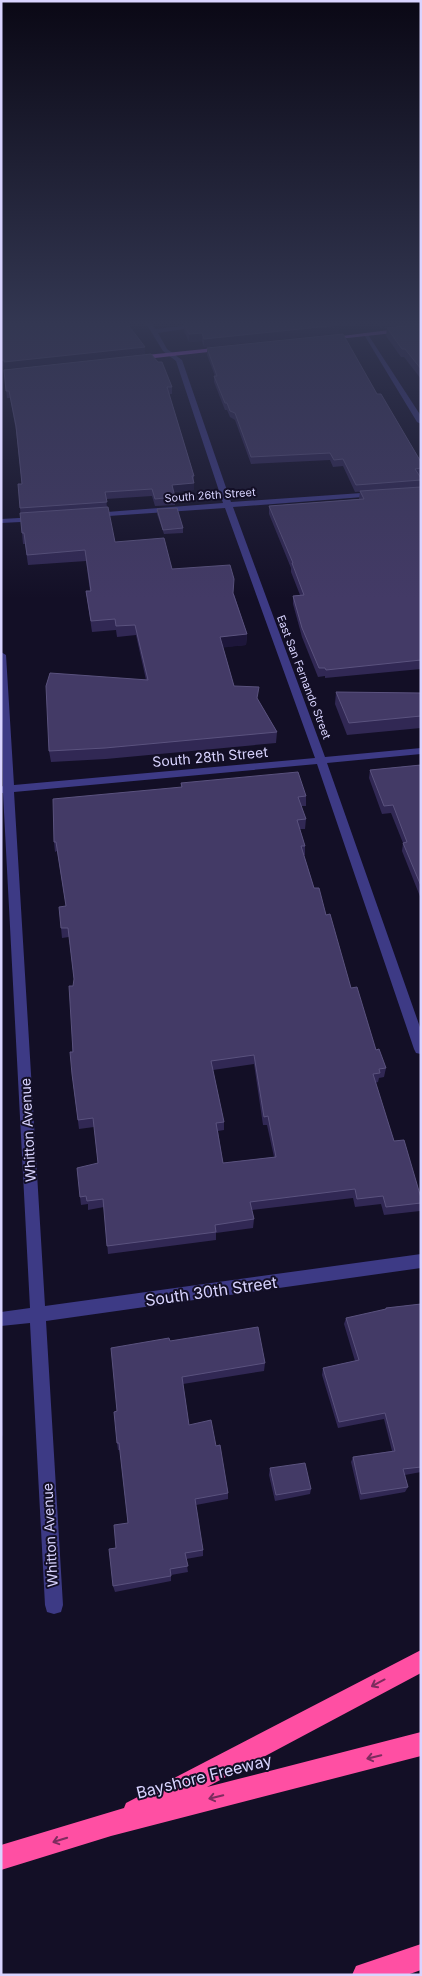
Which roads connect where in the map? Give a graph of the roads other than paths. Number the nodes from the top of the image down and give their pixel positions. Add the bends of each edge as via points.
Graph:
1 (197, 414) edge
2 (382, 494) edge
3 (228, 505) junction
4 (89, 515) edge
5 (50, 518) edge
6 (1, 521) edge
7 (1, 655) edge
8 (421, 751) edge
9 (321, 760) junction
10 (6, 790) edge
11 (421, 1049) edge
12 (421, 1261) edge
13 (38, 1314) junction
14 (1, 1319) edge
15 (54, 1605) dead end
16 (421, 1661) edge
17 (421, 1744) edge
18 (111, 1824) junction
19 (1, 1858) edge
20 (421, 1956) edge
21 (365, 1975) edge

1 - 3 street, East San Fernando Street
2 - 3 street, South 26th Street
3 - 4 street, South 26th Street
3 - 9 street, East San Fernando Street
5 - 6 street
7 - 10 street, Whitton Avenue
8 - 9 street, South 28th Street
9 - 10 street, South 28th Street
9 - 11 street, East San Fernando Street
10 - 13 street, Whitton Avenue
12 - 13 street, South 30th Street
13 - 14 street, South 30th Street
13 - 15 street, Whitton Avenue
16 -> 18 highway
17 -> 18 highway, Bayshore Freeway
18 -> 19 highway, Bayshore Freeway
20 - 21 highway

